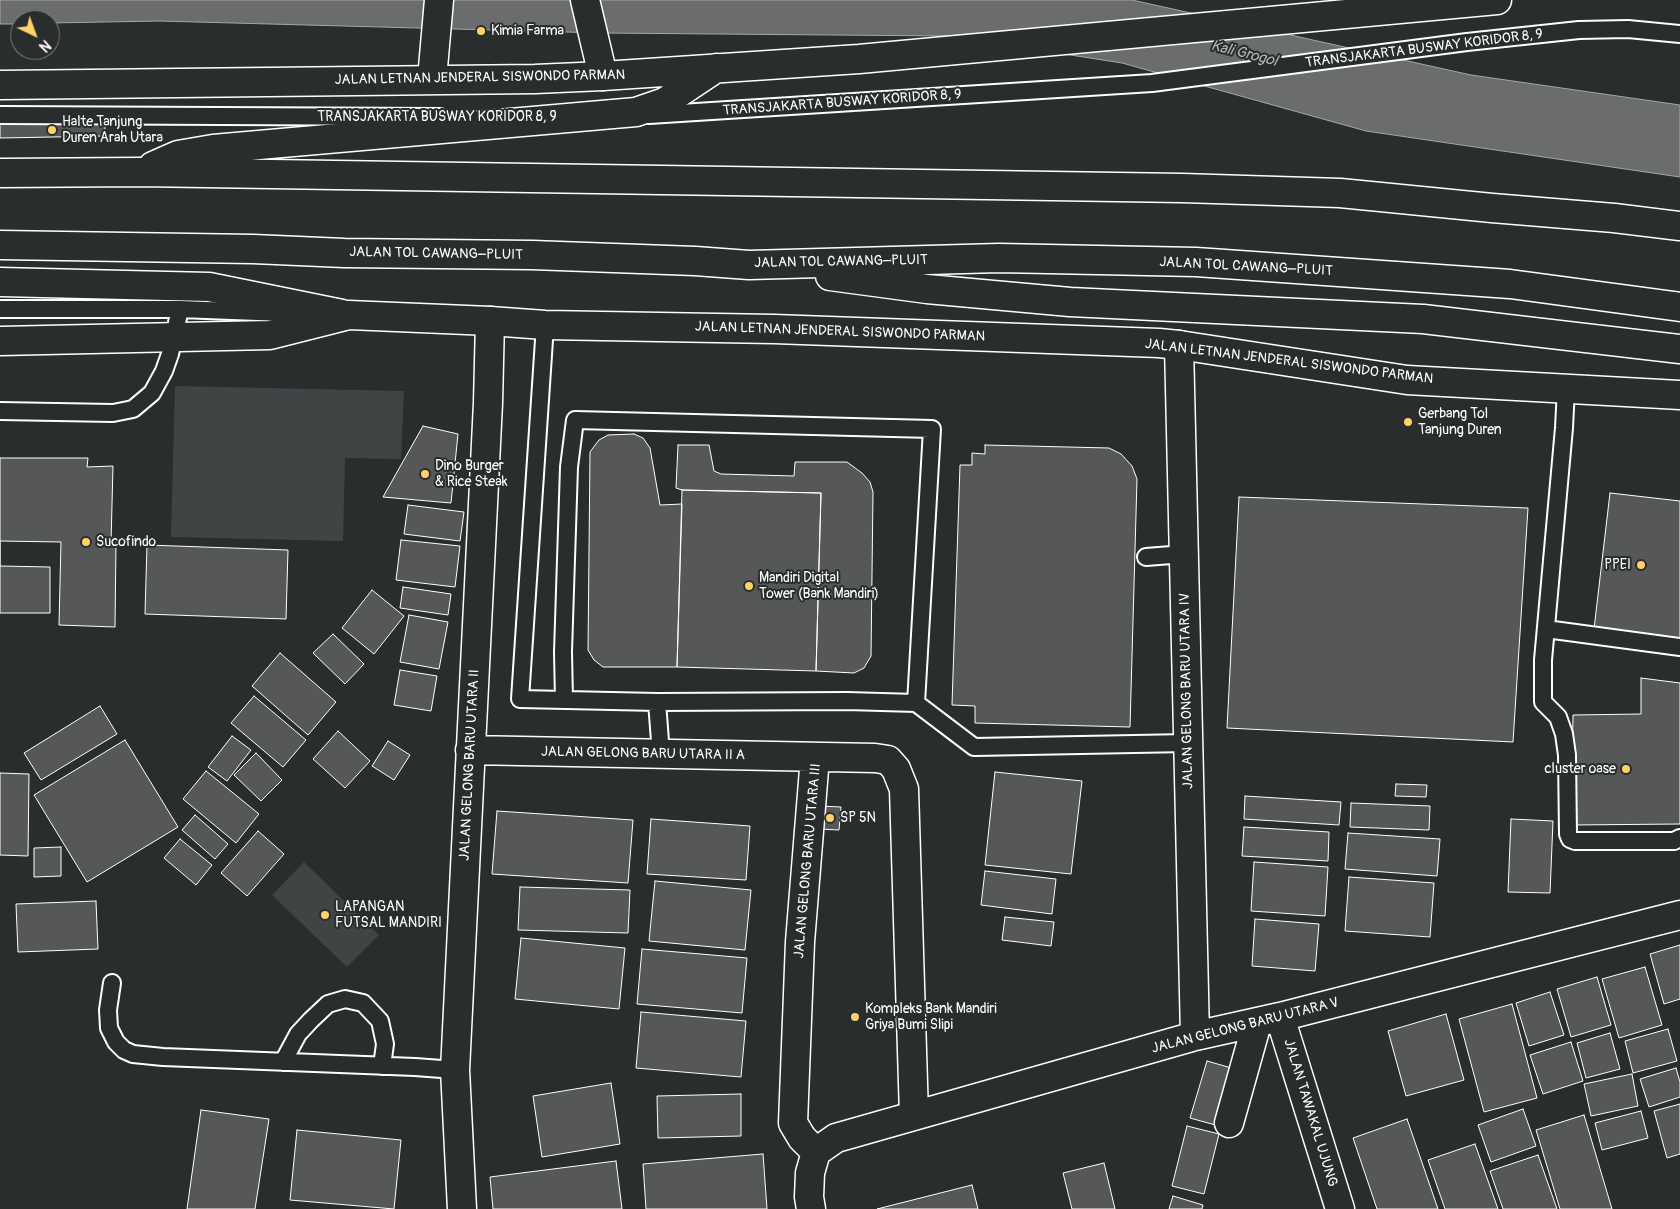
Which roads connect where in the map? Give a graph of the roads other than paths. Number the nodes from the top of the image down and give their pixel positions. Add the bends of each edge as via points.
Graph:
1 (439, 0) edge
2 (585, 0) edge
3 (1497, 0) edge
4 (1680, 34) edge
5 (716, 68) junction
6 (603, 76) junction
7 (432, 79) junction
8 (0, 85) edge
9 (0, 115) edge
10 (596, 116) junction
11 (140, 172) junction
12 (0, 173) edge
13 (1680, 226) edge
14 (0, 245) edge
15 (749, 265) junction
16 (0, 282) edge
17 (1680, 307) edge
18 (0, 309) edge
19 (180, 309) junction
20 (349, 315) junction
21 (490, 321) junction
22 (545, 326) junction
23 (173, 338) junction
24 (0, 341) edge
25 (1179, 345) junction
26 (1680, 349) edge
27 (1566, 388) junction
28 (1680, 395) edge
29 (0, 412) edge
30 (1184, 554) junction
31 (1146, 557) dead end
32 (1546, 628) junction
33 (1680, 646) edge
34 (564, 700) junction
35 (657, 702) junction
36 (916, 703) junction
37 (1188, 742) junction
38 (470, 750) junction
39 (661, 754) junction
40 (815, 757) junction
41 (1680, 838) edge
42 (1680, 915) edge
43 (112, 984) dead end
44 (1268, 1020) junction
45 (1195, 1036) junction
46 (283, 1062) junction
47 (382, 1066) junction
48 (455, 1070) junction
49 (914, 1116) junction
50 (1229, 1123) dead end
51 (816, 1152) junction
52 (462, 1209) edge
53 (811, 1209) edge
54 (1340, 1209) edge

1 - 7 main road
2 - 6 main road
3 - 5 main road, JALAN LETNAN JENDERAL SISWONDO PARMAN via 859,59
4 - 10 lane, TRANSJAKARTA BUSWAY KORIDOR 8, 9 via 1628,29 1579,30 1152,83 678,114
5 - 6 main road, JALAN LETNAN JENDERAL SISWONDO PARMAN
5 - 10 main road via 665,102 636,112
6 - 7 main road, JALAN LETNAN JENDERAL SISWONDO PARMAN
7 - 8 main road, JALAN LETNAN JENDERAL SISWONDO PARMAN
9 - 10 lane, TRANSJAKARTA BUSWAY KORIDOR 8, 9
10 - 11 main road via 213,149 178,156
11 - 12 main road
11 - 13 main road via 1182,188 1340,194
14 - 15 main road, JALAN TOL CAWANG–PLUIT via 532,255
15 - 17 main road, JALAN TOL CAWANG–PLUIT via 1000,258 1196,262 1510,284
15 - 26 main road via 927,289 1089,303 1423,319
16 - 20 main road via 209,287
18 - 19 lane
19 - 20 lane
19 - 23 lane
20 - 21 main road, JALAN LETNAN JENDERAL SISWONDO PARMAN
20 - 23 main road, JALAN LETNAN JENDERAL SISWONDO PARMAN via 270,335
21 - 22 main road, JALAN LETNAN JENDERAL SISWONDO PARMAN
21 - 38 main road, JALAN GELONG BARU UTARA II
22 - 25 main road, JALAN LETNAN JENDERAL SISWONDO PARMAN via 774,329
22 - 34 lane via 520,699
23 - 24 main road, JALAN LETNAN JENDERAL SISWONDO PARMAN
23 - 29 lane via 157,385 133,408 113,413
25 - 27 main road, JALAN LETNAN JENDERAL SISWONDO PARMAN via 1407,380
25 - 30 main road, JALAN GELONG BARU UTARA IV
27 - 28 main road, JALAN LETNAN JENDERAL SISWONDO PARMAN
27 - 32 lane
30 - 31 lane
30 - 37 main road, JALAN GELONG BARU UTARA IV
32 - 33 lane
32 - 41 lane via 1542,702 1558,717 1564,734 1570,839 1674,841
34 - 35 lane
34 - 36 lane via 569,468 575,420 932,429
35 - 36 lane
35 - 39 lane
36 - 37 lane via 974,747
37 - 45 main road, JALAN GELONG BARU UTARA IV
38 - 39 main road, JALAN GELONG BARU UTARA II A
38 - 48 main road, JALAN GELONG BARU UTARA II
39 - 40 main road, JALAN GELONG BARU UTARA II A
40 - 49 main road, JALAN GELONG BARU UTARA III via 888,760 896,769 904,789
40 - 51 main road, JALAN GELONG BARU UTARA III via 800,942 793,1123
42 - 44 main road, JALAN GELONG BARU UTARA V
43 - 46 lane via 109,1028 124,1050 163,1057
44 - 45 main road, JALAN GELONG BARU UTARA V
44 - 50 main road
44 - 54 main road, JALAN TAWAKAL UJUNG
45 - 49 main road, JALAN GELONG BARU UTARA V
46 - 47 lane
46 - 47 lane via 298,1034 311,1020 328,1004 345,999 363,1003 380,1022 385,1044
47 - 48 lane
48 - 52 main road, JALAN GELONG BARU UTARA II
49 - 51 main road, JALAN GELONG BARU UTARA V via 836,1138
51 - 53 main road via 810,1173

